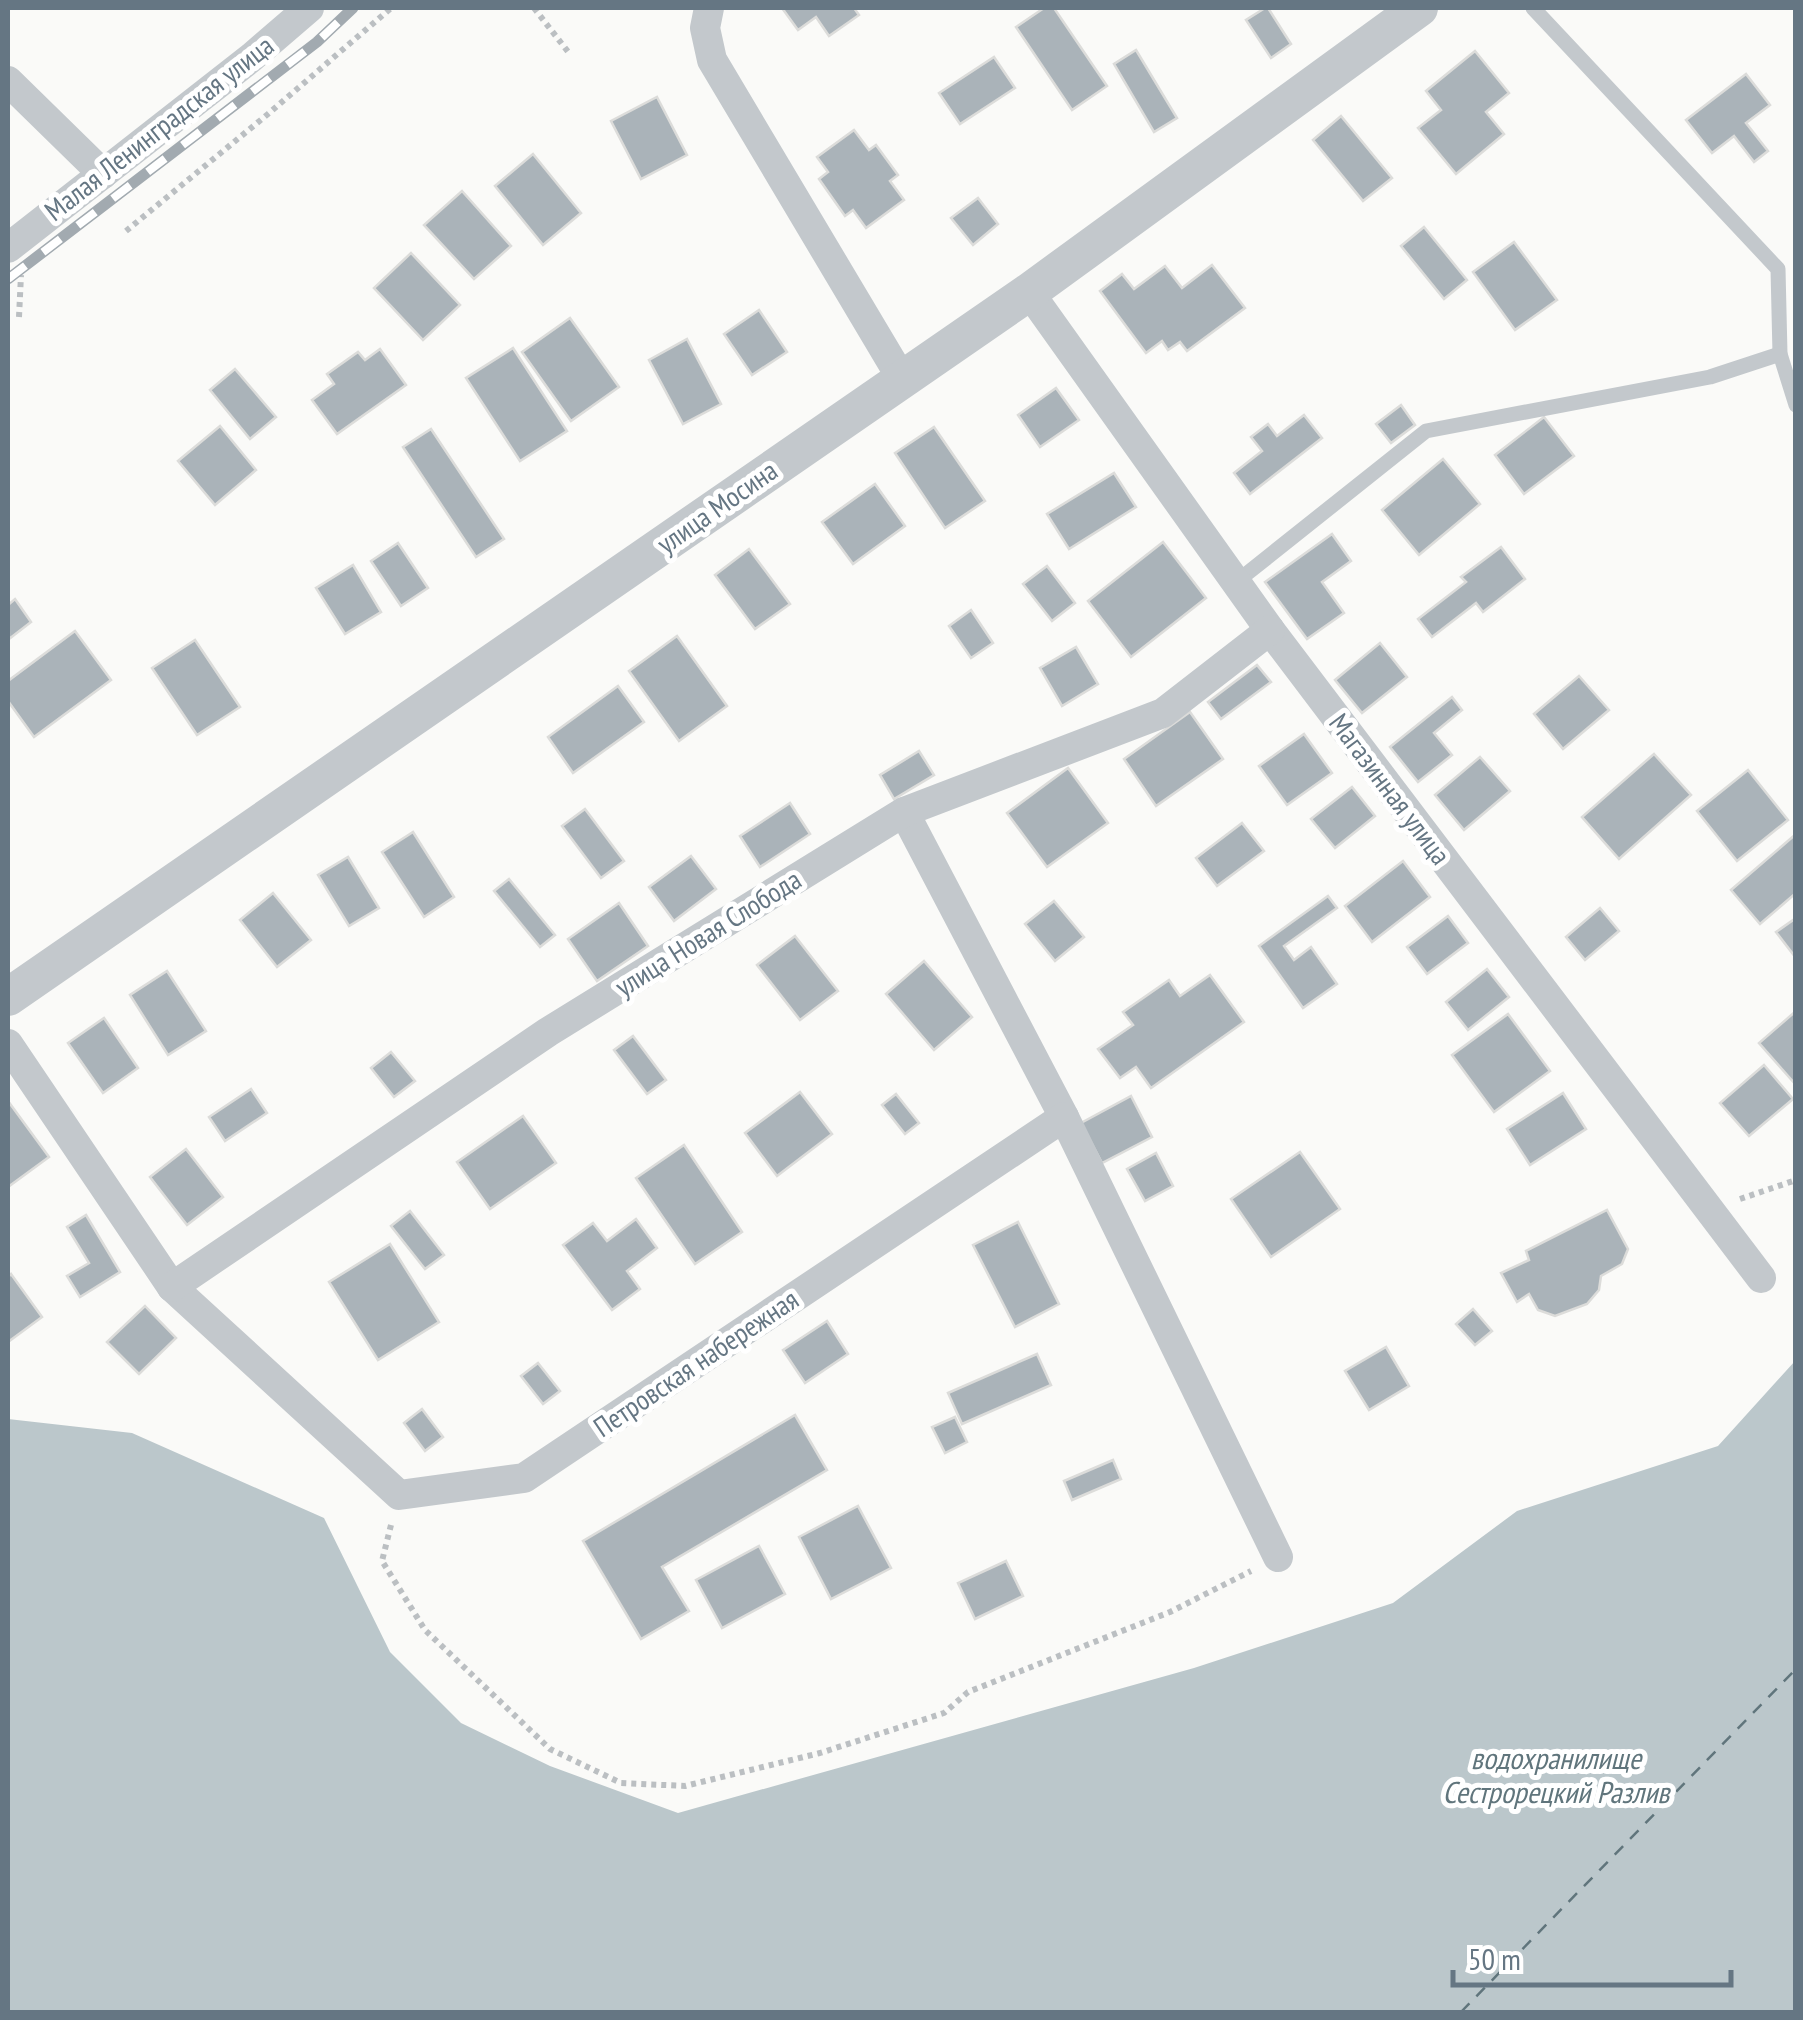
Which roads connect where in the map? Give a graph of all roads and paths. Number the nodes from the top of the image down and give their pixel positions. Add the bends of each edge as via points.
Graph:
1 (309, 8) edge
2 (391, 8) edge
3 (534, 8) edge
4 (1419, 8) edge
5 (1532, 8) edge
6 (707, 18) edge
7 (569, 53) dead end
8 (8, 82) edge
9 (103, 174) junction
10 (126, 232) dead end
11 (8, 248) edge
12 (1796, 260) edge
13 (1778, 269) junction
14 (1029, 292) junction
15 (1780, 354) junction
16 (902, 379) junction
17 (1796, 405) edge
18 (1236, 583) junction
19 (1270, 630) junction
20 (904, 812) junction
21 (8, 997) edge
22 (8, 1044) edge
23 (1064, 1117) junction
24 (1796, 1180) edge
25 (1710, 1209) junction
26 (1762, 1278) dead end
27 (172, 1287) junction
28 (399, 1495) junction
29 (1278, 1557) joint

1 - 9 street, Малая Ленинградская улица
2 - 10 path
3 - 7 path
4 - 14 street, улица Мосина
5 - 13 lane
6 - 16 street via 712,60
8 - 9 street
9 - 11 street, Малая Ленинградская улица
12 - 13 lane
13 - 15 lane
14 - 16 street, улица Мосина
14 - 18 street, Магазинная улица
15 - 17 lane
15 - 18 lane via 1710,377 1426,430
16 - 21 street, улица Мосина
18 - 19 street, Магазинная улица
19 - 20 street, улица Новая Слобода via 1162,713
19 - 25 street, Магазинная улица
20 - 23 street
20 - 27 street, улица Новая Слобода via 548,1032
22 - 27 street
23 - 28 street, Петровская набережная via 524,1478
23 - 29 street
24 - 25 path
25 - 26 street, Магазинная улица
27 - 28 street
28 - 29 path via 382,1560 424,1630 550,1749 622,1783 685,1786 944,1713 968,1692 1170,1612

